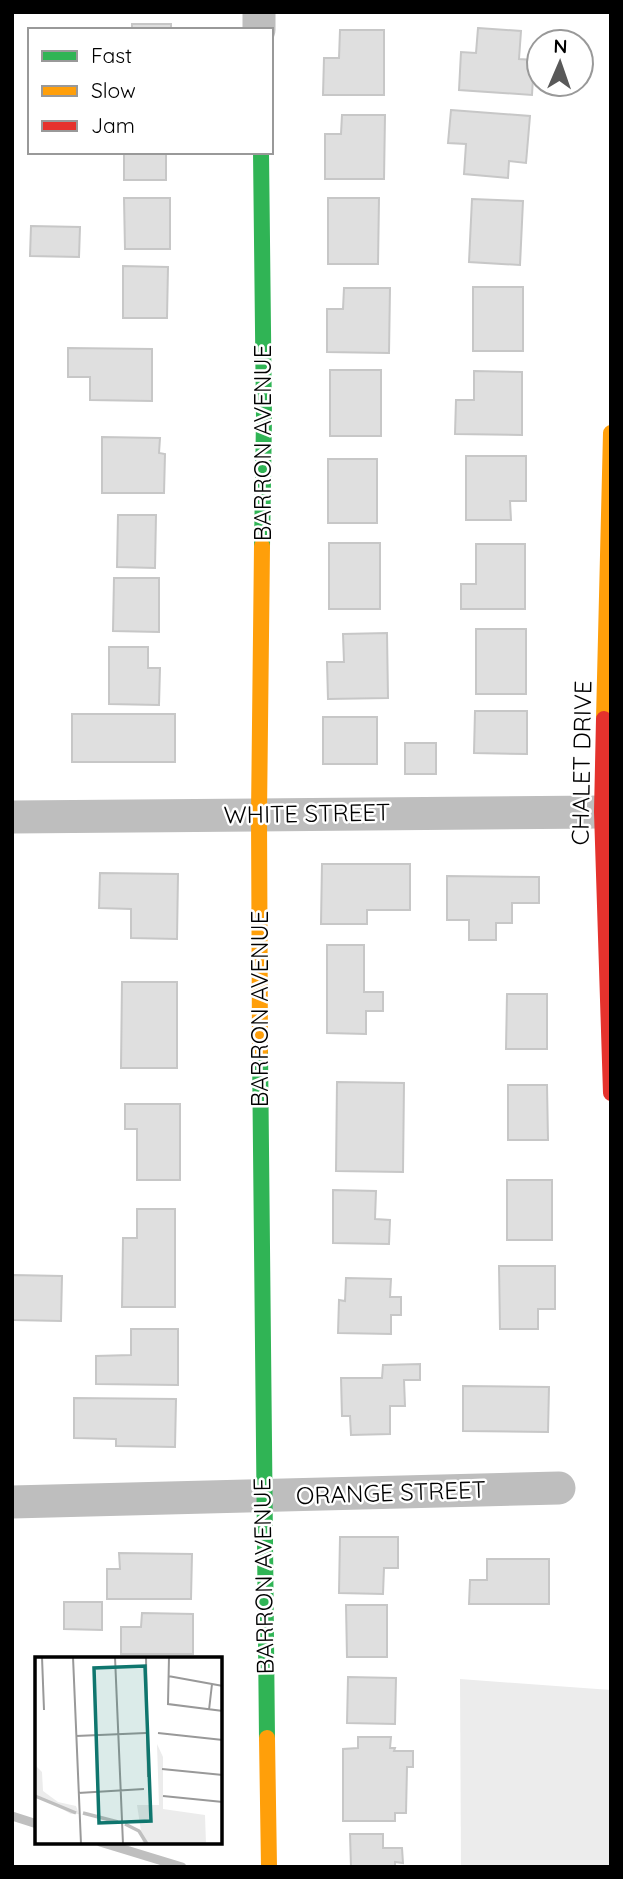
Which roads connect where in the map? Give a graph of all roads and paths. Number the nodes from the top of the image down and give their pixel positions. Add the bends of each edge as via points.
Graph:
1 (261, 154) edge
2 (611, 433) edge
3 (602, 812) junction
4 (259, 814) junction
5 (12, 817) edge
6 (611, 1093) edge
7 (559, 1488) dead end
8 (262, 1497) junction
9 (12, 1502) edge
10 (269, 1867) edge

1 - 4 street, BARRON AVENUE via 264,418
2 - 3 street, CHALET DRIVE
3 - 4 street, WHITE STREET
3 - 6 street, CHALET DRIVE
4 - 5 street, WHITE STREET
4 - 8 street, BARRON AVENUE
7 - 8 street, ORANGE STREET
8 - 9 street, ORANGE STREET
8 - 10 street, BARRON AVENUE

